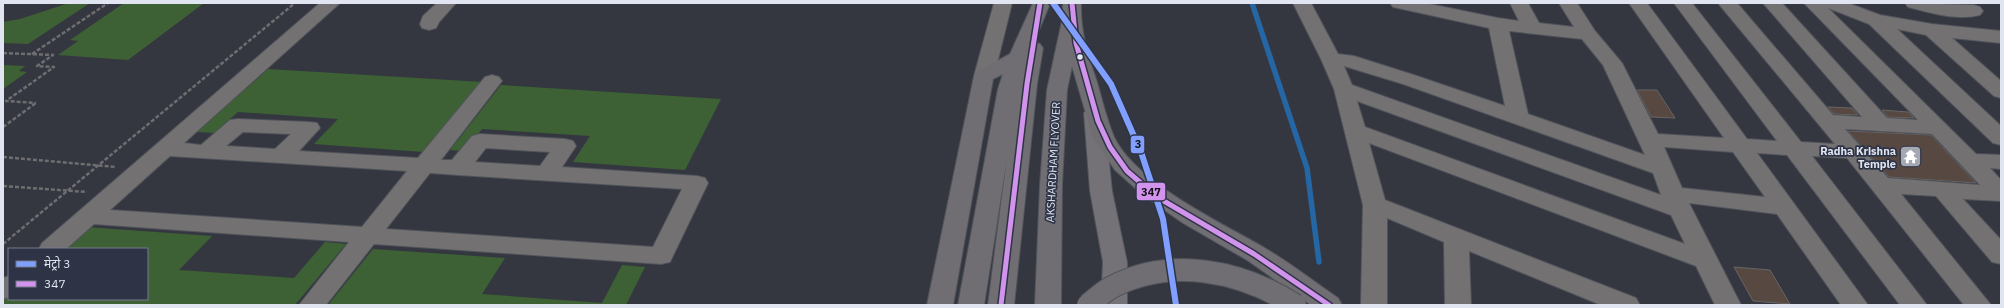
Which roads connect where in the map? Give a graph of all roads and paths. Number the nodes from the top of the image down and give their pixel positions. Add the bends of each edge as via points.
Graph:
1 (108, 3) edge
2 (295, 3) edge
3 (331, 3) edge
4 (447, 3) edge
5 (1003, 3) edge
6 (1302, 3) edge
7 (1399, 3) edge
8 (1519, 3) edge
9 (1568, 3) edge
10 (1638, 3) edge
11 (1683, 3) edge
12 (1727, 3) edge
13 (1772, 3) edge
14 (1814, 3) edge
15 (1832, 3) edge
16 (1914, 3) edge
17 (1040, 5) edge
18 (1419, 6) edge
19 (1969, 7) edge
20 (1467, 11) edge
21 (1071, 12) edge
22 (1876, 20) junction
23 (429, 24) dead end
24 (1498, 24) junction
25 (1532, 28) junction
26 (1932, 30) junction
27 (2001, 33) edge
28 (1588, 34) junction
29 (2001, 37) edge
30 (3, 52) edge
31 (32, 54) junction
32 (1018, 57) junction
33 (1331, 59) junction
34 (984, 76) junction
35 (492, 81) dead end
36 (1344, 89) junction
37 (2001, 92) edge
38 (1093, 102) junction
39 (1518, 118) junction
40 (1826, 121) junction
41 (1880, 124) junction
42 (3, 127) edge
43 (1936, 128) junction
44 (1354, 130) junction
45 (2001, 138) edge
46 (1650, 140) junction
47 (1740, 146) junction
48 (166, 149) junction
49 (1796, 150) junction
50 (207, 151) junction
51 (1851, 152) junction
52 (281, 156) junction
53 (3, 157) edge
54 (1970, 160) junction
55 (2001, 162) edge
56 (98, 165) junction
57 (423, 167) junction
58 (458, 168) junction
59 (1661, 168) junction
60 (144, 169) junction
61 (547, 174) junction
62 (1881, 185) junction
63 (3, 186) edge
64 (1942, 189) junction
65 (66, 190) junction
66 (115, 194) junction
67 (2001, 194) edge
68 (1676, 202) junction
69 (1375, 205) junction
70 (1785, 207) junction
71 (90, 216) junction
72 (368, 236) junction
73 (1456, 236) junction
74 (3, 244) edge
75 (52, 248) edge
76 (2001, 256) edge
77 (1707, 261) junction
78 (312, 305) edge
79 (940, 305) edge
80 (971, 305) edge
81 (1001, 305) edge
82 (1048, 305) edge
83 (1088, 305) edge
84 (1114, 305) edge
85 (1295, 305) edge
86 (1328, 305) edge
87 (1374, 305) edge
88 (1458, 305) edge
89 (1627, 305) edge
90 (1728, 305) edge
91 (1855, 305) edge
92 (1914, 305) edge
93 (1978, 305) edge

1 - 31 path
2 - 56 path
3 - 48 street
4 - 23 street
5 - 34 street
6 - 33 street
7 - 18 street
8 - 25 street
9 - 28 street
10 - 47 street
11 - 49 street
12 - 40 street
13 - 41 street
14 - 43 street
15 - 22 street
16 - 19 street via 1944,10
17 - 32 highway
17 - 81 highway via 1027,84
18 - 20 street
19 - 27 street
20 - 24 street
21 - 38 highway via 1075,45
21 - 82 highway, AKSHARDHAM FLYOVER via 1057,90 1051,185
22 - 26 street
22 - 45 street
24 - 25 street
24 - 39 street
25 - 28 street
26 - 29 street
26 - 37 street
28 - 46 street via 1612,63
30 - 31 path
31 - 42 path via 53,55 37,66 54,67 6,101 36,103
32 - 34 highway
32 - 80 highway via 1008,89
33 - 36 street
33 - 39 street via 1347,60
34 - 79 highway
35 - 57 street
36 - 44 street
36 - 68 street
38 - 84 main road via 1101,191 1115,262
38 - 86 highway via 1104,138 1123,164 1152,192 1256,254
39 - 59 street
40 - 41 street
40 - 51 street
41 - 43 street
43 - 54 street
44 - 69 street
44 - 77 street
46 - 47 street
46 - 59 street
47 - 49 street
47 - 70 street
48 - 50 street
48 - 60 street
49 - 51 street
49 - 92 street
50 - 52 street
50 - 52 street via 238,125 309,128
51 - 62 street
52 - 57 street
53 - 56 path
54 - 55 street
54 - 67 street
56 - 60 path
56 - 65 path
57 - 58 street
57 - 72 street
58 - 61 street
58 - 61 street via 480,141 565,146
59 - 68 street
60 - 66 street
61 - 72 street via 697,183 661,256
62 - 64 street
62 - 93 street
63 - 65 path
64 - 67 street
64 - 76 street
65 - 66 path
65 - 74 path
66 - 71 street
68 - 70 street
68 - 77 street
69 - 73 street
69 - 87 street
70 - 91 street
71 - 72 street
71 - 75 street
72 - 78 street
73 - 88 street
73 - 89 street
77 - 90 street
83 - 85 highway, bridge via 1112,287 1144,275 1178,270 1215,272 1251,282 1285,297

